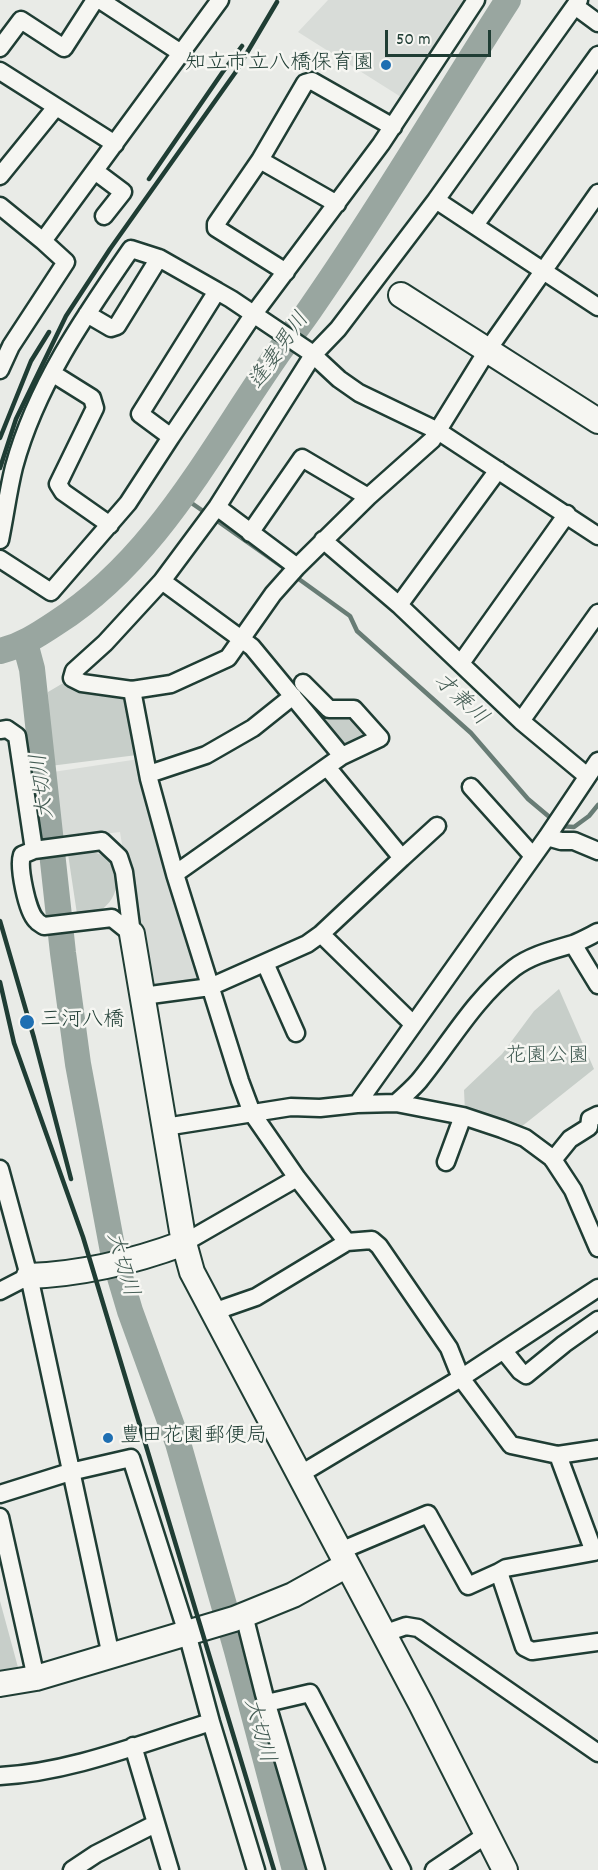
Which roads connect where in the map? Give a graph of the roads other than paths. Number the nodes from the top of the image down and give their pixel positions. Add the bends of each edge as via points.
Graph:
1 (95, 0) edge
2 (100, 0) edge
3 (220, 0) edge
4 (476, 0) edge
5 (577, 3) edge
6 (598, 23) edge
7 (0, 48) edge
8 (181, 53) junction
9 (598, 55) edge
10 (0, 71) edge
11 (56, 107) junction
12 (393, 127) junction
13 (115, 144) junction
14 (260, 160) junction
15 (95, 171) junction
16 (0, 176) edge
17 (598, 193) edge
18 (436, 200) junction
19 (337, 204) junction
20 (0, 206) edge
21 (104, 216) dead end
22 (475, 225) junction
23 (43, 241) junction
24 (159, 258) junction
25 (545, 271) junction
26 (286, 272) junction
27 (217, 291) junction
28 (400, 295) dead end
29 (598, 307) edge
30 (87, 314) junction
31 (257, 317) junction
32 (487, 351) junction
33 (311, 353) junction
34 (0, 370) edge
35 (52, 374) junction
36 (598, 421) edge
37 (438, 431) junction
38 (171, 437) junction
39 (498, 470) junction
40 (368, 497) junction
41 (217, 507) junction
42 (567, 514) junction
43 (110, 525) junction
44 (250, 533) junction
45 (598, 536) edge
46 (0, 540) edge
47 (323, 540) junction
48 (0, 560) edge
49 (297, 567) junction
50 (162, 581) junction
51 (399, 605) junction
52 (598, 613) edge
53 (243, 638) junction
54 (461, 663) junction
55 (298, 689) junction
56 (132, 690) junction
57 (521, 721) junction
58 (0, 730) edge
59 (342, 756) junction
60 (598, 761) edge
61 (327, 767) junction
62 (148, 774) junction
63 (586, 776) junction
64 (471, 787) dead end
65 (437, 826) dead end
66 (553, 827) junction
67 (34, 850) junction
68 (598, 850) edge
69 (533, 856) junction
70 (402, 858) junction
71 (175, 874) junction
72 (127, 896) junction
73 (112, 918) junction
74 (598, 932) edge
75 (132, 934) junction
76 (321, 934) junction
77 (573, 944) junction
78 (265, 963) junction
79 (598, 985) edge
80 (210, 987) junction
81 (143, 996) junction
82 (413, 1024) junction
83 (296, 1033) dead end
84 (396, 1103) junction
85 (357, 1104) junction
86 (252, 1113) junction
87 (598, 1115) edge
88 (463, 1116) junction
89 (165, 1127) junction
90 (553, 1160) junction
91 (446, 1162) dead end
92 (0, 1169) edge
93 (297, 1178) junction
94 (184, 1242) junction
95 (348, 1242) junction
96 (598, 1248) edge
97 (29, 1276) junction
98 (598, 1288) edge
99 (0, 1291) edge
100 (213, 1312) junction
101 (598, 1320) edge
102 (504, 1351) junction
103 (461, 1378) junction
104 (598, 1449) edge
105 (558, 1455) junction
106 (70, 1472) junction
107 (299, 1474) junction
108 (0, 1494) edge
109 (0, 1517) edge
110 (596, 1551) edge
111 (344, 1558) junction
112 (500, 1572) junction
113 (232, 1619) junction
114 (187, 1633) junction
115 (383, 1634) junction
116 (598, 1642) edge
117 (111, 1656) junction
118 (36, 1678) junction
119 (0, 1683) edge
120 (267, 1702) junction
121 (211, 1722) junction
122 (133, 1746) junction
123 (598, 1753) edge
124 (0, 1776) edge
125 (154, 1824) junction
126 (486, 1835) junction
127 (72, 1870) edge
128 (170, 1870) edge
129 (256, 1870) edge
130 (316, 1870) edge
131 (402, 1870) edge
132 (434, 1870) edge
133 (505, 1870) edge

1 - 7 street via 64,48 21,20
2 - 8 street
3 - 8 street
4 - 12 street
5 - 6 street
5 - 18 street
8 - 13 street
9 - 22 street
10 - 11 street
11 - 13 street
11 - 16 street
12 - 14 street via 309,81
12 - 19 street
13 - 15 street
14 - 19 street
14 - 26 street via 216,228
15 - 21 street via 123,192
15 - 23 street
17 - 25 street
18 - 22 street
18 - 33 street via 338,329
19 - 26 street
20 - 23 street
22 - 25 street
23 - 34 street via 66,262 11,346
24 - 27 street
24 - 30 street via 130,249
24 - 30 street via 117,326 111,328
25 - 29 street
25 - 32 street
26 - 31 street
27 - 31 street
27 - 38 street via 141,410 141,416
28 - 32 street
30 - 35 street
31 - 33 street
31 - 38 street
32 - 36 street
32 - 37 street
33 - 37 street via 359,393
33 - 41 street
35 - 43 street via 92,398 94,404 58,484 63,492
35 - 46 street via 15,466
37 - 39 street
37 - 40 street
38 - 43 street
39 - 42 street
39 - 51 street
40 - 44 street via 302,458
40 - 47 street
41 - 44 street
41 - 50 street
42 - 45 street
42 - 54 street
43 - 48 street via 51,592
44 - 49 street
47 - 49 street
47 - 51 street
49 - 53 street
50 - 53 street
50 - 56 street via 74,671 72,678
51 - 54 street
52 - 57 street
53 - 55 street
53 - 56 street via 228,658 171,684
54 - 57 street
55 - 59 street
55 - 59 street via 329,709 354,709 380,738
55 - 62 street via 253,729 184,763
56 - 62 street
57 - 63 street
58 - 67 street via 8,729 17,736
59 - 61 street
60 - 63 street
61 - 70 street
61 - 71 street
62 - 71 street
63 - 66 street
64 - 69 street
65 - 70 street
66 - 68 street
66 - 69 street
67 - 72 street via 102,841 119,857
67 - 73 street via 22,855 20,862 35,920 44,926
69 - 82 street
70 - 76 street
71 - 80 street
72 - 73 street
72 - 75 street
73 - 75 street
74 - 77 street
75 - 81 street
76 - 78 street
76 - 82 street
77 - 79 street
77 - 84 street via 532,958 495,984 418,1082
78 - 80 street
78 - 83 street
80 - 81 street
80 - 86 street
81 - 89 street
82 - 85 street
84 - 85 street
84 - 88 street
85 - 86 street
86 - 89 street
86 - 93 street
87 - 90 street
88 - 90 street via 525,1138
88 - 91 street
89 - 94 street
90 - 96 street via 573,1190
92 - 97 street
93 - 94 street
93 - 95 street
94 - 97 street via 100,1269
94 - 100 street via 192,1272
95 - 100 street via 256,1297
95 - 103 street via 372,1240 379,1246 449,1348
97 - 99 street
97 - 106 street
98 - 102 street
100 - 107 street
101 - 102 street via 526,1375
102 - 103 street
103 - 105 street via 512,1445
103 - 107 street
104 - 105 street
105 - 110 street
106 - 108 street
106 - 114 street via 131,1458
106 - 117 street
107 - 111 street
109 - 118 street
110 - 112 street
111 - 112 street via 428,1514 468,1586
111 - 113 street via 293,1595
111 - 115 street
112 - 116 street via 528,1650
113 - 114 street
113 - 120 street
114 - 117 street
114 - 121 street
115 - 123 street via 406,1626 418,1628
115 - 126 street
117 - 118 street
118 - 119 street
120 - 130 street
120 - 131 street via 310,1693
121 - 122 street
121 - 129 street
122 - 124 street via 58,1768
122 - 125 street
125 - 127 street
125 - 128 street
126 - 132 street
126 - 133 street

